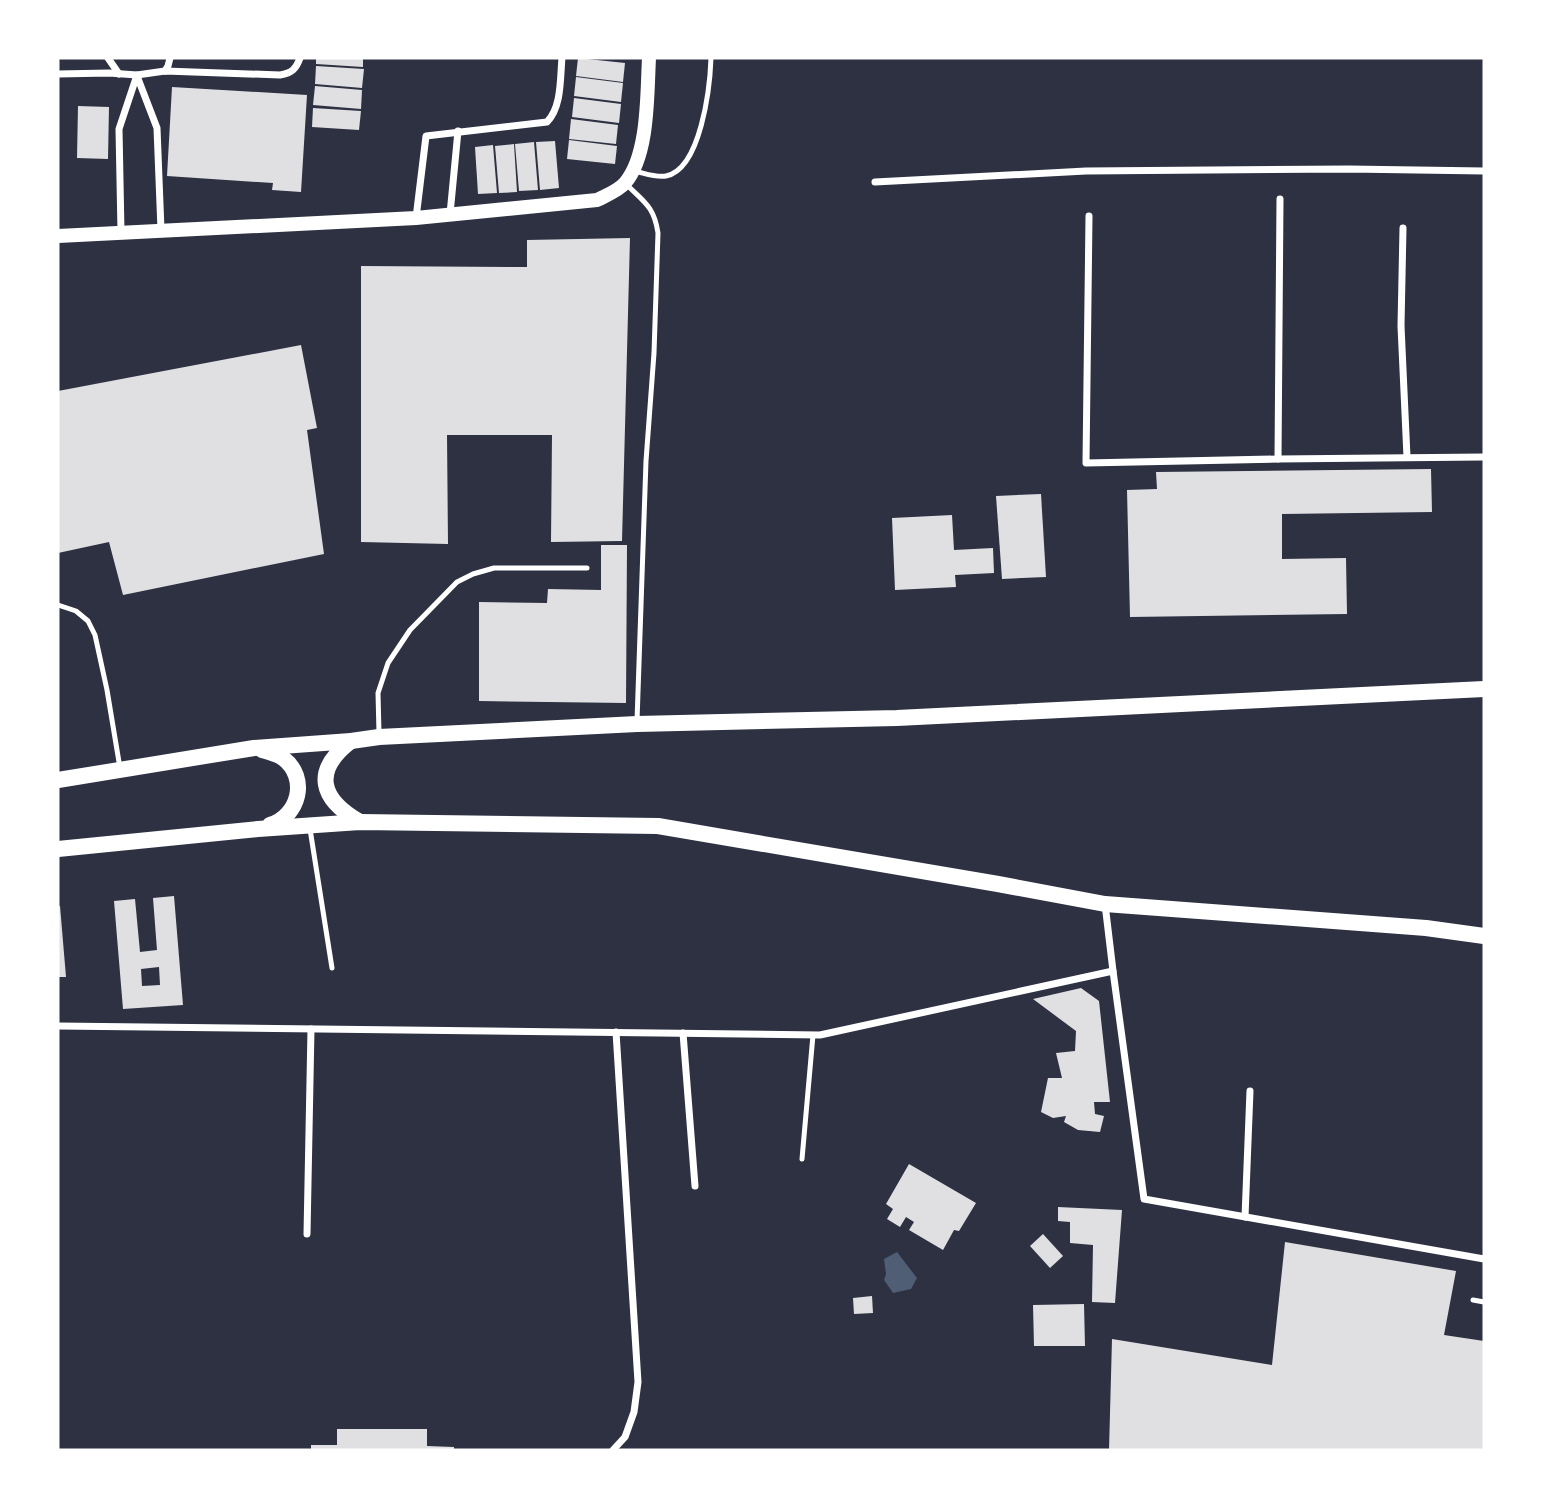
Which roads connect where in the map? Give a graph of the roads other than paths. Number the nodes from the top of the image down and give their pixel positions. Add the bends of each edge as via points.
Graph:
1 (108, 58) edge
2 (170, 58) edge
3 (300, 58) edge
4 (562, 58) edge
5 (649, 58) edge
6 (711, 58) edge
7 (165, 71) junction
8 (58, 74) edge
9 (119, 74) junction
10 (137, 75) junction
11 (458, 131) junction
12 (634, 171) junction
13 (1484, 171) edge
14 (875, 182) dead end
15 (625, 183) junction
16 (1280, 199) dead end
17 (450, 215) junction
18 (1088, 216) dead end
19 (416, 218) junction
20 (1403, 228) dead end
21 (161, 230) junction
22 (121, 232) junction
23 (58, 236) edge
24 (1407, 457) junction
25 (1484, 457) edge
26 (1278, 458) junction
27 (587, 568) dead end
28 (58, 605) edge
29 (1484, 689) edge
30 (637, 724) junction
31 (379, 737) junction
32 (351, 741) junction
33 (254, 748) junction
34 (120, 770) junction
35 (58, 780) edge
36 (360, 821) junction
37 (309, 825) junction
38 (258, 829) junction
39 (58, 849) edge
40 (1105, 904) junction
41 (1484, 936) edge
42 (332, 968) dead end
43 (1113, 971) junction
44 (58, 1026) edge
45 (311, 1029) junction
46 (616, 1032) junction
47 (683, 1033) junction
48 (813, 1035) junction
49 (1250, 1091) dead end
50 (802, 1159) dead end
51 (695, 1186) dead end
52 (1245, 1217) junction
53 (307, 1234) dead end
54 (1484, 1259) edge
55 (1473, 1300) dead end
56 (1484, 1302) edge
57 (613, 1450) edge

1 - 9 street
2 - 7 street
3 - 7 street via 295,70 280,75
4 - 11 street via 556,107 547,122
5 - 12 main road via 644,132
6 - 12 lane via 703,121 691,155 667,176
7 - 10 street
8 - 9 street
9 - 10 street
10 - 21 street via 157,128
10 - 22 street via 119,130
11 - 17 street
11 - 19 street via 426,136
12 - 15 main road
13 - 14 street via 1086,172
15 - 17 main road via 597,200
15 - 30 lane via 653,210 658,233
16 - 26 street
17 - 19 main road
18 - 26 street via 1086,463
19 - 21 main road
20 - 24 street via 1401,326
21 - 22 main road
22 - 23 main road
24 - 25 street
24 - 26 street
27 - 31 lane via 494,568 457,582 410,630 388,663 378,693
28 - 34 lane via 76,611 95,635
29 - 30 main road via 897,718
30 - 31 main road
31 - 32 main road
32 - 33 main road
32 - 36 main road via 333,757 326,779 333,801
33 - 34 main road
33 - 38 main road via 283,758 297,779 298,792 287,815
34 - 35 main road
36 - 37 main road
36 - 40 main road via 658,827
37 - 38 main road
37 - 42 lane
38 - 39 main road
40 - 41 main road
40 - 43 street
43 - 48 street
43 - 52 street via 1144,1199
44 - 45 street
45 - 46 street
45 - 53 street
46 - 47 street
46 - 57 street via 638,1382 625,1437
47 - 48 street
47 - 51 street
48 - 50 lane
49 - 52 street
52 - 54 street
55 - 56 lane

